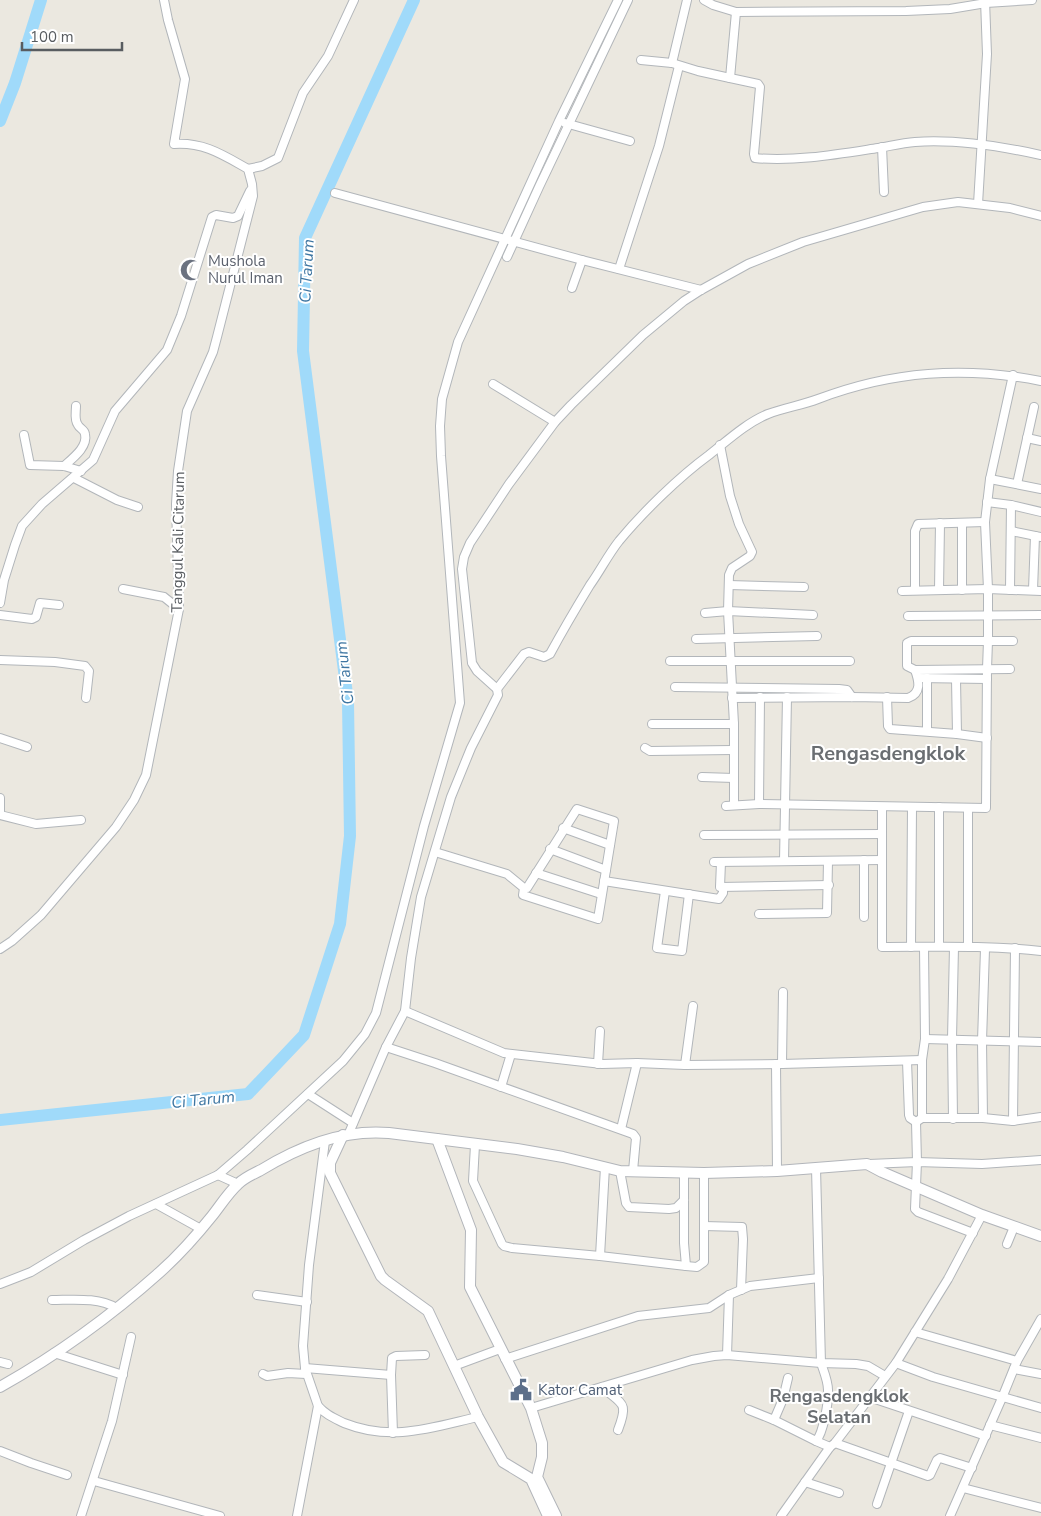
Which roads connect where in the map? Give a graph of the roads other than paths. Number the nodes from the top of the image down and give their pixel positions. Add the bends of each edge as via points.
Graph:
1 (164, 0) edge
2 (354, 0) edge
3 (618, 0) edge
4 (628, 0) edge
5 (687, 0) edge
6 (704, 0) edge
7 (1032, 0) edge
8 (985, 1) edge
9 (736, 12) junction
10 (641, 60) dead end
11 (675, 65) junction
12 (730, 78) junction
13 (559, 121) junction
14 (570, 124) junction
15 (630, 141) dead end
16 (981, 145) junction
17 (882, 147) junction
18 (1041, 155) edge
19 (248, 169) junction
20 (252, 184) junction
21 (884, 192) dead end
22 (335, 193) dead end
23 (978, 204) junction
24 (1041, 216) edge
25 (504, 238) junction
26 (514, 241) junction
27 (507, 257) dead end
28 (582, 260) junction
29 (619, 269) junction
30 (572, 288) dead end
31 (701, 290) junction
32 (1013, 375) junction
33 (1041, 381) edge
34 (493, 384) dead end
35 (76, 406) dead end
36 (1034, 407) dead end
37 (555, 422) junction
38 (24, 435) dead end
39 (1027, 438) junction
40 (1041, 441) edge
41 (720, 446) junction
42 (64, 466) junction
43 (80, 471) junction
44 (74, 478) junction
45 (990, 479) junction
46 (1017, 484) junction
47 (1041, 489) edge
48 (987, 502) junction
49 (1011, 505) junction
50 (138, 507) dead end
51 (1041, 512) edge
52 (985, 522) junction
53 (940, 523) junction
54 (962, 523) junction
55 (1011, 531) junction
56 (1038, 536) edge
57 (2, 580) edge
58 (729, 585) junction
59 (804, 587) dead end
60 (123, 589) dead end
61 (988, 589) junction
62 (914, 590) junction
63 (938, 590) junction
64 (962, 590) junction
65 (1010, 590) junction
66 (1037, 590) edge
67 (902, 591) dead end
68 (0, 603) edge
69 (59, 605) dead end
70 (179, 609) junction
71 (728, 611) junction
72 (705, 614) dead end
73 (0, 615) edge
74 (814, 615) dead end
75 (987, 615) junction
76 (1041, 615) edge
77 (908, 616) dead end
78 (817, 636) dead end
79 (729, 638) junction
80 (696, 639) dead end
81 (988, 641) junction
82 (1012, 642) dead end
83 (0, 660) edge
84 (670, 660) dead end
85 (729, 661) junction
86 (850, 661) dead end
87 (987, 669) junction
88 (1010, 669) dead end
89 (915, 670) junction
90 (922, 678) junction
91 (956, 679) junction
92 (987, 679) junction
93 (675, 687) dead end
94 (732, 687) junction
95 (497, 688) junction
96 (760, 697) junction
97 (787, 697) junction
98 (852, 697) junction
99 (887, 697) junction
100 (86, 698) dead end
101 (732, 698) junction
102 (652, 724) dead end
103 (734, 724) junction
104 (927, 731) junction
105 (956, 734) junction
106 (0, 738) edge
107 (987, 738) junction
108 (28, 747) dead end
109 (645, 748) dead end
110 (733, 750) junction
111 (702, 777) dead end
112 (734, 778) junction
113 (0, 798) edge
114 (759, 804) junction
115 (786, 805) junction
116 (882, 807) junction
117 (912, 807) junction
118 (939, 807) junction
119 (968, 809) junction
120 (0, 814) edge
121 (81, 820) dead end
122 (563, 828) junction
123 (785, 834) junction
124 (882, 834) junction
125 (704, 835) dead end
126 (610, 844) junction
127 (550, 849) junction
128 (435, 852) junction
129 (864, 860) junction
130 (882, 860) junction
131 (784, 861) junction
132 (828, 861) junction
133 (606, 870) junction
134 (536, 873) junction
135 (604, 882) junction
136 (829, 885) junction
137 (723, 887) junction
138 (524, 888) junction
139 (665, 891) junction
140 (602, 894) junction
141 (689, 894) junction
142 (759, 914) dead end
143 (864, 917) dead end
144 (939, 945) junction
145 (968, 946) junction
146 (911, 947) junction
147 (924, 947) junction
148 (954, 947) junction
149 (1015, 948) junction
150 (0, 949) edge
151 (985, 949) junction
152 (1041, 951) edge
153 (784, 992) dead end
154 (693, 1006) dead end
155 (405, 1011) junction
156 (600, 1031) dead end
157 (952, 1039) junction
158 (925, 1040) junction
159 (1014, 1040) junction
160 (982, 1041) junction
161 (1041, 1042) edge
162 (386, 1047) junction
163 (511, 1054) junction
164 (922, 1060) junction
165 (907, 1061) junction
166 (636, 1063) junction
167 (598, 1064) junction
168 (685, 1064) junction
169 (779, 1064) junction
170 (501, 1087) junction
171 (308, 1094) junction
172 (1041, 1116) edge
173 (983, 1118) junction
174 (953, 1119) junction
175 (919, 1120) junction
176 (1013, 1121) junction
177 (620, 1129) junction
178 (348, 1131) junction
179 (437, 1139) junction
180 (325, 1141) junction
181 (476, 1145) junction
182 (1041, 1160) edge
183 (917, 1162) junction
184 (867, 1164) junction
185 (605, 1167) junction
186 (816, 1168) junction
187 (620, 1171) junction
188 (633, 1171) junction
189 (777, 1171) junction
190 (684, 1173) junction
191 (704, 1173) junction
192 (218, 1175) junction
193 (238, 1184) junction
194 (916, 1187) junction
195 (684, 1200) junction
196 (156, 1204) junction
197 (982, 1215) junction
198 (704, 1226) junction
199 (1014, 1227) junction
200 (202, 1229) junction
201 (973, 1233) junction
202 (1041, 1236) edge
203 (1006, 1244) dead end
204 (600, 1256) junction
205 (686, 1266) junction
206 (819, 1278) junction
207 (0, 1284) edge
208 (741, 1290) junction
209 (257, 1295) dead end
210 (729, 1295) junction
211 (52, 1300) dead end
212 (306, 1302) junction
213 (116, 1308) junction
214 (1040, 1324) edge
215 (914, 1332) junction
216 (131, 1337) dead end
217 (500, 1348) junction
218 (54, 1353) junction
219 (425, 1355) dead end
220 (727, 1355) junction
221 (505, 1359) junction
222 (821, 1363) junction
223 (896, 1363) junction
224 (1015, 1365) junction
225 (454, 1366) junction
226 (306, 1371) junction
227 (262, 1374) dead end
228 (1041, 1374) edge
229 (123, 1375) junction
230 (391, 1375) junction
231 (885, 1376) junction
232 (788, 1378) dead end
233 (0, 1387) edge
234 (602, 1387) junction
235 (869, 1397) junction
236 (1002, 1398) junction
237 (318, 1406) junction
238 (531, 1408) junction
239 (1041, 1408) edge
240 (748, 1410) dead end
241 (908, 1411) junction
242 (478, 1417) junction
243 (774, 1420) junction
244 (990, 1426) junction
245 (618, 1430) dead end
246 (393, 1433) junction
247 (986, 1436) junction
248 (1041, 1438) edge
249 (816, 1441) junction
250 (833, 1445) junction
251 (0, 1451) edge
252 (890, 1463) junction
253 (972, 1468) junction
254 (67, 1475) dead end
255 (534, 1478) junction
256 (94, 1481) junction
257 (805, 1482) junction
258 (963, 1488) junction
259 (839, 1494) dead end
260 (877, 1504) dead end
261 (1041, 1508) edge
262 (81, 1516) edge
263 (220, 1516) edge
264 (297, 1516) edge
265 (548, 1516) edge
266 (556, 1516) edge
267 (781, 1516) edge
268 (950, 1516) edge

1 - 19 street via 185,78 174,144 212,149
2 - 19 street via 328,56 303,93 278,158
3 - 13 street
4 - 14 street
5 - 11 street
6 - 9 street
7 - 8 street
8 - 9 street via 950,9 906,11
8 - 16 street via 987,54
9 - 12 street
10 - 11 street
11 - 12 street
11 - 29 street via 659,146
12 - 17 street via 760,86 755,158 847,153
13 - 14 street
13 - 25 street
14 - 15 street
14 - 26 street
16 - 17 street via 935,141
16 - 18 street
16 - 23 street
17 - 21 street
19 - 20 street, Tanggul Kali Citarum
20 - 43 street via 238,216 216,214 212,217 167,350 120,405 95,456
20 - 70 street, Tanggul Kali Citarum via 252,196 213,352 184,421 176,504
22 - 25 street
23 - 24 street
23 - 31 street via 958,202 923,207 803,242 748,264
25 - 26 street
25 - 171 street via 458,342 442,399 441,465 460,708 424,826 376,1013 366,1034 350,1054
26 - 27 street
26 - 28 street
28 - 29 street
28 - 30 street
29 - 31 street
31 - 37 street via 643,336
32 - 33 street
32 - 41 street via 921,374 860,384 767,415
32 - 45 street
34 - 37 street
35 - 42 street via 75,419 83,429 85,441 77,455
36 - 39 street
37 - 95 street via 509,484 470,542 464,557 462,575 472,663
38 - 42 street via 30,465
39 - 40 street
39 - 46 street
41 - 58 street via 730,496 752,552 732,568
41 - 95 street via 682,478 618,543 550,654 544,657 529,652 524,654
42 - 43 street
43 - 44 street
44 - 50 street
44 - 57 street via 42,504 22,526
45 - 46 street
45 - 48 street
46 - 47 street
48 - 49 street
48 - 52 street
49 - 51 street
49 - 55 street
52 - 54 street
52 - 61 street
53 - 54 street
53 - 62 street via 918,524 916,527
53 - 63 street
54 - 64 street
55 - 56 street
55 - 65 street
56 - 66 street
57 - 68 street
58 - 59 street
58 - 71 street
60 - 70 street via 164,597
61 - 64 street
61 - 65 street
61 - 75 street
62 - 63 street
62 - 67 street
63 - 64 street
65 - 66 street
69 - 73 street via 40,602 36,617 32,619
70 - 150 street, Tanggul Kali Citarum via 141,787 116,827 41,915
71 - 72 street
71 - 74 street
71 - 79 street
75 - 76 street
75 - 77 street
75 - 81 street
78 - 79 street
79 - 80 street
79 - 85 street
81 - 82 street
81 - 87 street
81 - 89 street via 907,642 907,666
83 - 100 street via 85,666 89,670
84 - 85 street
85 - 86 street
85 - 94 street
87 - 88 street
87 - 89 street
87 - 92 street
89 - 90 street
90 - 91 street
90 - 99 street via 914,696
90 - 104 street
91 - 92 street
91 - 105 street
92 - 107 street
93 - 94 street
94 - 98 street via 839,689 847,690
94 - 101 street
95 - 128 street via 495,702 456,782
96 - 97 street
96 - 101 street
96 - 114 street
97 - 98 street
97 - 115 street
98 - 99 street
99 - 104 street via 890,729
101 - 103 street
102 - 103 street
103 - 110 street
104 - 105 street
105 - 107 street
106 - 108 street
107 - 119 street via 986,808
109 - 110 street via 650,751
110 - 112 street
111 - 112 street
112 - 114 street via 730,805
113 - 120 street
114 - 115 street
115 - 116 street
115 - 123 street
116 - 117 street
116 - 124 street
117 - 118 street
117 - 146 street
118 - 119 street
118 - 144 street
119 - 145 street
120 - 121 street via 36,824
122 - 126 street
122 - 126 street via 576,809 614,821
122 - 127 street
123 - 124 street
123 - 125 street
123 - 131 street
124 - 130 street
126 - 133 street
127 - 133 street
127 - 134 street
128 - 138 street via 507,874
128 - 155 street via 420,904
129 - 130 street
129 - 132 street
129 - 143 street
130 - 146 street via 882,947
131 - 132 street
131 - 137 street via 717,862 720,887
132 - 136 street
133 - 135 street
134 - 138 street
134 - 140 street
135 - 139 street
135 - 140 street
136 - 137 street
136 - 142 street via 827,913
137 - 141 street via 719,899
138 - 140 street via 523,895 598,920
139 - 141 street
139 - 141 street via 657,948 682,950
144 - 147 street
144 - 148 street
145 - 148 street
145 - 151 street
146 - 147 street
147 - 158 street
148 - 157 street
149 - 151 street
149 - 152 street
149 - 159 street
151 - 160 street
153 - 169 street
154 - 168 street
155 - 162 street
155 - 163 street
156 - 167 street
157 - 158 street
157 - 160 street
157 - 174 street
158 - 164 street
159 - 160 street
159 - 161 street
159 - 176 street
160 - 173 street
162 - 170 street
162 - 178 street
163 - 167 street
163 - 170 street
164 - 165 street
164 - 175 street
165 - 169 street
165 - 175 street via 909,1114 910,1118
166 - 167 street
166 - 168 street
166 - 177 street
168 - 169 street
169 - 189 street
170 - 177 street
171 - 178 street
171 - 192 street
172 - 176 street
173 - 174 street
173 - 176 street
174 - 175 street
175 - 183 street
177 - 188 street via 635,1136
178 - 179 street
178 - 180 street
178 - 225 street via 330,1163 331,1178 381,1276 428,1312
179 - 181 street
179 - 217 street via 472,1230 470,1287
180 - 193 street via 280,1159
180 - 212 street
181 - 185 street via 517,1149
181 - 204 street via 473,1180 504,1246
182 - 183 street via 982,1164
183 - 184 street
183 - 194 street
184 - 186 street
184 - 194 street
185 - 187 street
185 - 204 street
186 - 189 street
186 - 206 street
187 - 188 street
187 - 195 street via 629,1207 669,1210
188 - 190 street
189 - 191 street
190 - 191 street
190 - 195 street
191 - 198 street
192 - 193 street
192 - 196 street
193 - 200 street
194 - 197 street
194 - 201 street via 916,1211
195 - 205 street
196 - 200 street
196 - 207 street via 91,1236 31,1272
197 - 199 street
197 - 201 street
198 - 205 street via 704,1262 697,1267
198 - 208 street via 742,1227
199 - 202 street
199 - 203 street
200 - 213 street via 159,1273
201 - 215 street
204 - 205 street
206 - 208 street via 750,1286
206 - 222 street
208 - 210 street
209 - 212 street
210 - 220 street
210 - 221 street via 709,1308 638,1316
211 - 213 street via 104,1303
212 - 226 street via 303,1346
213 - 218 street
214 - 224 street
215 - 223 street
215 - 224 street
216 - 229 street
217 - 221 street
217 - 225 street
218 - 229 street
218 - 233 street
219 - 230 street via 394,1356
220 - 222 street
220 - 234 street via 692,1360
221 - 238 street
222 - 231 street via 862,1365
222 - 249 street via 828,1396
223 - 231 street
223 - 236 street
224 - 228 street
224 - 236 street
225 - 242 street
226 - 227 street
226 - 230 street
226 - 237 street
229 - 256 street
230 - 246 street
231 - 235 street
232 - 243 street
234 - 238 street
234 - 245 street via 624,1408
235 - 241 street
235 - 250 street
236 - 239 street
236 - 244 street
237 - 246 street via 357,1428
237 - 264 street
238 - 255 street via 542,1443 542,1457
240 - 243 street
241 - 247 street
241 - 252 street
242 - 246 street
242 - 255 street via 503,1462
243 - 249 street
244 - 247 street
244 - 248 street
247 - 253 street
249 - 250 street
250 - 252 street
250 - 257 street
251 - 254 street
252 - 253 street via 928,1476 940,1458
252 - 260 street
253 - 258 street
255 - 265 street
255 - 266 street
256 - 262 street
256 - 263 street
257 - 259 street
257 - 267 street
258 - 261 street
258 - 268 street

